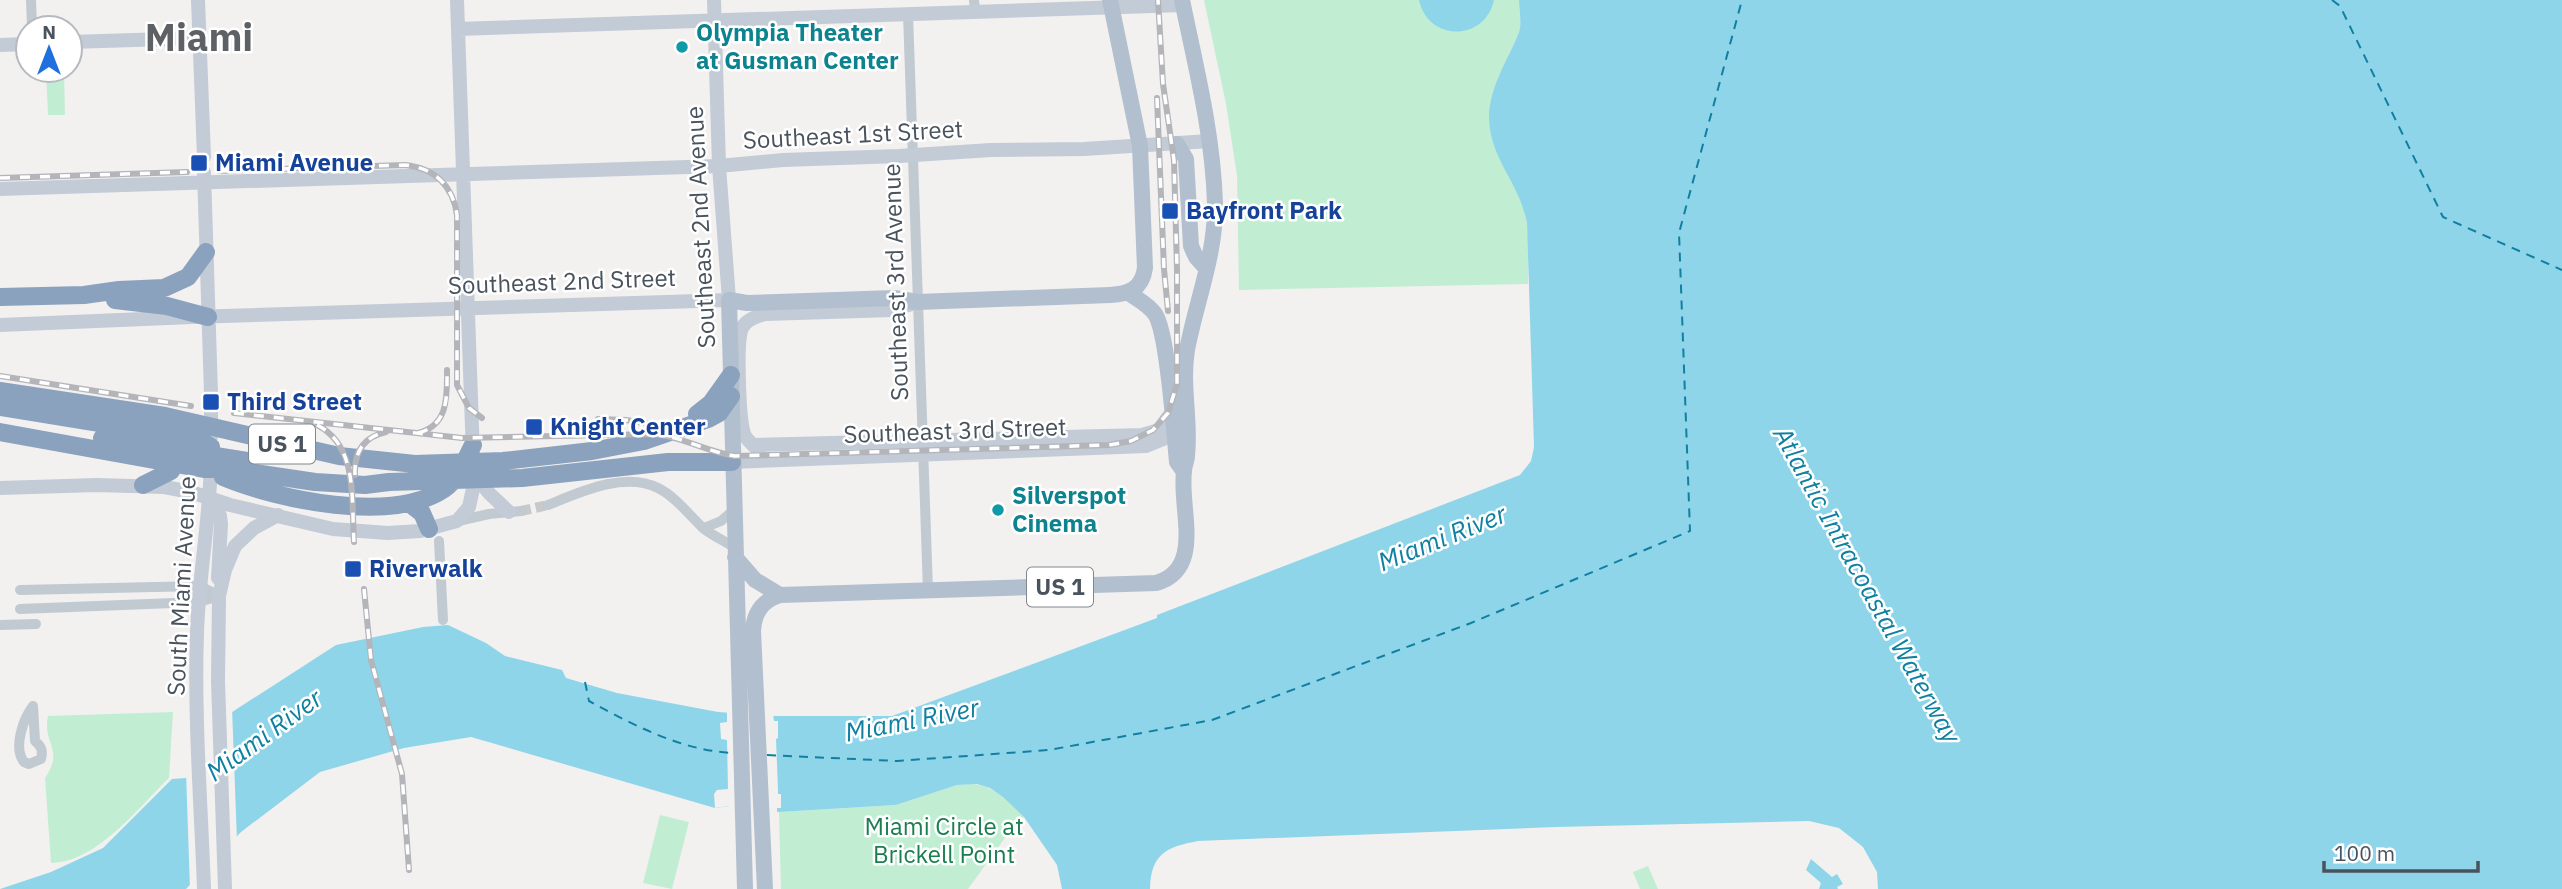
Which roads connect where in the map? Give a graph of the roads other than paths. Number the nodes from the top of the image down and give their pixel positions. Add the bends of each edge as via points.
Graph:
1 (198, 0) edge
2 (457, 0) edge
3 (714, 0) edge
4 (1111, 3) edge
5 (1183, 3) edge
6 (975, 6) edge
7 (908, 14) junction
8 (715, 20) junction
9 (458, 29) junction
10 (199, 38) junction
11 (84, 42) edge
12 (1210, 141) junction
13 (1177, 144) junction
14 (1140, 146) junction
15 (913, 155) junction
16 (204, 157) dead end
17 (719, 166) junction
18 (462, 174) junction
19 (204, 178) junction
20 (0, 189) edge
21 (206, 252) junction
22 (1206, 268) junction
23 (1129, 293) junction
24 (84, 295) junction
25 (0, 297) edge
26 (729, 300) junction
27 (917, 302) junction
28 (468, 309) junction
29 (208, 317) junction
30 (745, 324) joint
31 (0, 326) edge
32 (731, 375) junction
33 (0, 391) edge
34 (211, 394) dead end
35 (1184, 395) junction
36 (731, 396) junction
37 (0, 407) edge
38 (211, 411) dead end
39 (740, 412) junction
40 (1172, 419) junction
41 (0, 420) edge
42 (685, 425) junction
43 (0, 432) edge
44 (731, 432) junction
45 (170, 434) junction
46 (473, 445) junction
47 (754, 445) junction
48 (211, 447) junction
49 (923, 449) junction
50 (768, 461) junction
51 (732, 462) junction
52 (204, 469) junction
53 (1184, 472) junction
54 (474, 475) junction
55 (389, 482) junction
56 (143, 485) junction
57 (0, 488) edge
58 (211, 498) junction
59 (409, 503) junction
60 (548, 505) tunnel mouth
61 (734, 509) junction
62 (515, 512) joint
63 (278, 516) junction
64 (457, 522) junction
65 (704, 528) junction
66 (434, 535) junction
67 (735, 553) junction
68 (200, 586) junction
69 (20, 590) dead end
70 (928, 591) junction
71 (780, 595) junction
72 (219, 596) junction
73 (199, 602) junction
74 (20, 609) dead end
75 (443, 620) dead end
76 (36, 624) dead end
77 (0, 625) edge
78 (746, 657) junction
79 (33, 706) joint
80 (745, 881) edge
81 (765, 881) edge
82 (204, 889) edge
83 (225, 889) edge

1 - 10 main road
2 - 9 main road
3 - 8 main road, Southeast 2nd Avenue
4 - 5 main road
4 - 6 main road
4 - 14 main road
5 - 12 main road, US 1
6 - 7 main road
7 - 8 main road
7 - 15 street, Southeast 3rd Avenue
8 - 9 main road
8 - 17 main road, Southeast 2nd Avenue
9 - 18 main road
10 - 11 main road
10 - 16 main road
12 - 13 main road, Southeast 1st Street
12 - 22 main road, US 1 via 1215,217
13 - 14 main road, Southeast 1st Street
13 - 22 main road via 1186,159 1191,246
14 - 15 main road, Southeast 1st Street
14 - 23 main road via 1145,268 1140,284
15 - 17 main road, Southeast 1st Street
15 - 27 street, Southeast 3rd Avenue
17 - 18 main road, Southeast 1st Street
17 - 26 main road, Southeast 2nd Avenue
18 - 19 main road, Southeast 1st Street
18 - 28 main road
19 - 20 main road, Southeast 1st Street
19 - 21 main road
21 - 24 highway via 188,276 173,286
21 - 29 main road
22 - 35 main road, US 1 via 1187,351
23 - 27 main road, Southeast 2nd Street
23 - 40 main road via 1153,311 1158,321
24 - 25 highway
24 - 29 highway via 167,306
26 - 27 main road, Southeast 2nd Street via 894,298
26 - 28 main road, Southeast 2nd Street
26 - 32 main road, Southeast 2nd Avenue
27 - 30 main road, Southeast 2nd Street via 893,310 765,314
27 - 49 street, Southeast 3rd Avenue
28 - 29 main road, Southeast 2nd Street
28 - 46 main road
29 - 31 main road, Southeast 2nd Street
29 - 34 main road
30 - 39 main road, Southeast 2nd Avenue via 740,336
32 - 36 main road, Southeast 2nd Avenue
32 - 42 highway, US 1 via 712,403
33 - 42 highway, US 1 via 165,416 371,461 453,464 567,454 644,441
35 - 40 main road via 1177,421
35 - 53 main road, US 1 via 1188,457
36 - 42 highway, US 1 via 719,413
36 - 44 main road, Southeast 2nd Avenue
37 - 45 highway
38 - 48 main road, South Miami Avenue
39 - 44 main road, Southeast 2nd Avenue
39 - 47 main road, Southeast 2nd Avenue via 746,438
40 - 49 main road, Southeast 3rd Street via 1142,435
40 - 53 main road via 1177,462
41 - 55 highway
43 - 52 highway, US 1
44 - 51 main road, Southeast 2nd Avenue
45 - 48 highway via 198,439
45 - 56 highway via 177,445 175,465
46 - 54 main road
46 - 59 highway via 446,488
47 - 49 main road, Southeast 3rd Street
47 - 50 main road, Southeast 2nd Avenue
48 - 58 main road, South Miami Avenue
49 - 50 main road, Southeast 3rd Street
49 - 70 street, Southeast 3rd Avenue
50 - 51 main road, Southeast 3rd Street
51 - 55 highway, US 1 via 668,462 494,480
51 - 61 main road, Southeast 2nd Avenue
52 - 55 highway, US 1 via 339,484
52 - 59 highway via 282,496 322,504
53 - 70 main road, US 1 via 1186,541 1184,560 1175,575 1156,583
54 - 62 main road
54 - 64 main road via 472,500
56 - 57 main road
56 - 58 main road
58 - 63 main road
58 - 68 main road, South Miami Avenue
58 - 72 main road via 221,524
59 - 66 highway via 422,513
60 - 65 street via 598,487 640,483 665,493
61 - 65 street via 721,522
61 - 67 main road, Southeast 2nd Avenue
62 - 64 street
63 - 66 main road via 357,532
63 - 72 main road, South Miami Avenue via 254,528 236,546
64 - 66 main road
65 - 67 street
66 - 75 street
67 - 71 main road via 755,580
67 - 78 main road, Southeast 2nd Avenue
68 - 69 street
68 - 72 street
68 - 73 main road, South Miami Avenue
70 - 71 main road, US 1
71 - 78 main road via 763,604 754,616
72 - 73 street
72 - 83 main road, South Miami Avenue
73 - 74 street
73 - 82 main road, South Miami Avenue
76 - 77 street
78 - 80 main road
78 - 81 main road
79 - 79 street via 26,715 19,752 29,764 41,759 43,752 35,741

